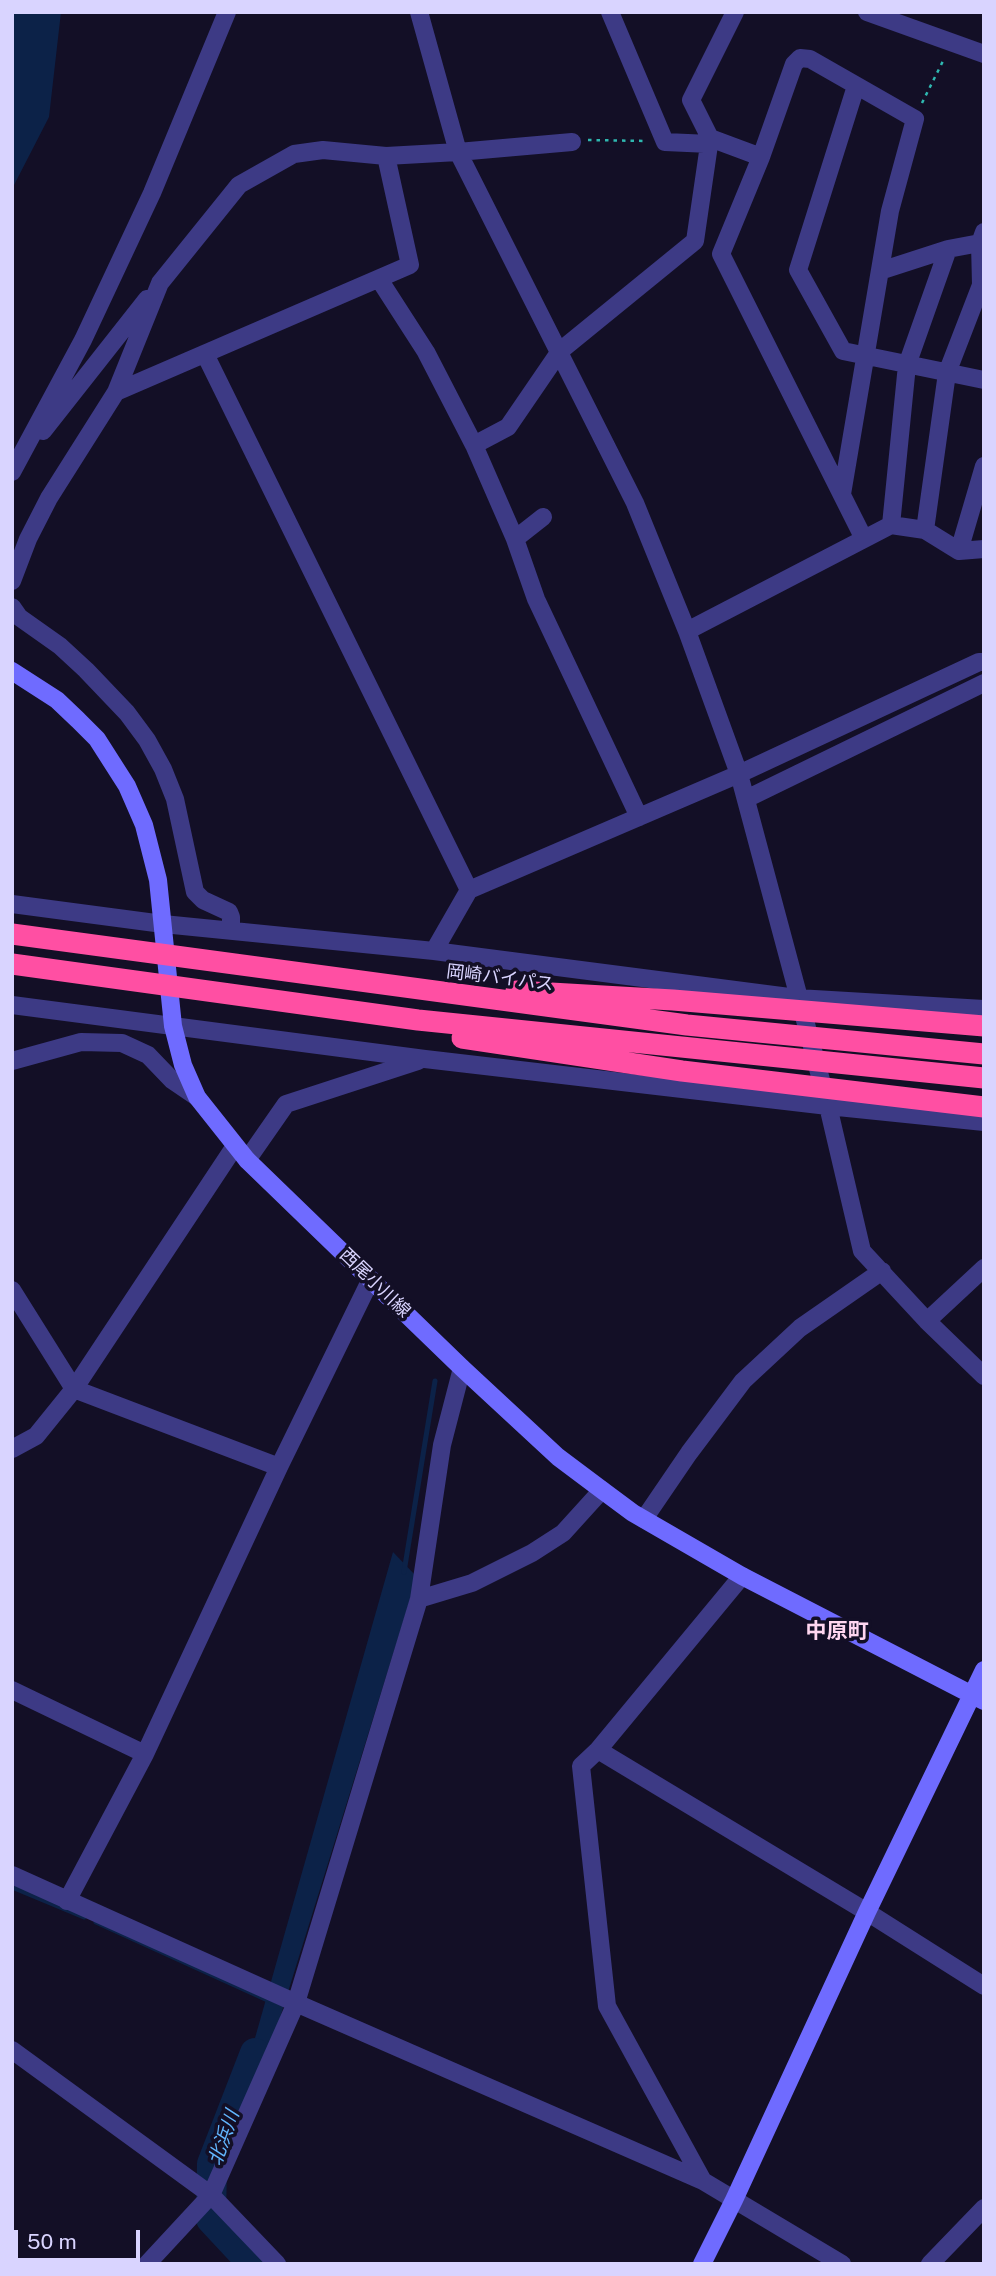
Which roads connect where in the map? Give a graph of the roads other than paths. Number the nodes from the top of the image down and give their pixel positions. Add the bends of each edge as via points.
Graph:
1 (227, 12) edge
2 (419, 12) edge
3 (610, 12) edge
4 (735, 12) edge
5 (867, 12) edge
6 (984, 54) edge
7 (856, 86) junction
8 (710, 141) junction
9 (572, 142) road end
10 (458, 152) junction
11 (386, 156) junction
12 (761, 157) junction
13 (982, 237) edge
14 (948, 249) junction
15 (880, 271) junction
16 (379, 279) junction
17 (160, 283) junction
18 (981, 295) edge
19 (560, 351) junction
20 (205, 354) junction
21 (865, 357) junction
22 (907, 365) junction
23 (947, 373) junction
24 (984, 380) edge
25 (116, 392) junction
26 (474, 445) junction
27 (984, 466) edge
28 (14, 468) edge
29 (842, 494) junction
30 (543, 517) dead end
31 (891, 525) junction
32 (925, 530) junction
33 (515, 539) junction
34 (864, 540) junction
35 (984, 549) edge
36 (959, 551) junction
37 (12, 581) edge
38 (12, 607) edge
39 (687, 631) junction
40 (984, 662) edge
41 (12, 671) edge
42 (984, 683) edge
43 (739, 774) junction
44 (746, 799) junction
45 (639, 817) junction
46 (469, 890) junction
47 (12, 905) edge
48 (163, 924) junction
49 (231, 930) junction
50 (12, 934) edge
51 (434, 951) junction
52 (12, 964) edge
53 (797, 998) junction
54 (484, 1000) junction
55 (12, 1005) edge
56 (984, 1009) edge
57 (418, 1020) junction
58 (173, 1026) junction
59 (984, 1026) edge
60 (984, 1054) edge
61 (425, 1059) junction
62 (12, 1061) edge
63 (984, 1078) edge
64 (197, 1097) junction
65 (828, 1106) junction
66 (984, 1107) edge
67 (984, 1122) edge
68 (234, 1146) junction
69 (247, 1160) junction
70 (984, 1268) edge
71 (882, 1272) junction
72 (371, 1279) junction
73 (12, 1290) edge
74 (927, 1321) junction
75 (462, 1368) junction
76 (984, 1376) edge
77 (74, 1389) junction
78 (12, 1449) edge
79 (279, 1467) junction
80 (602, 1490) junction
81 (644, 1519) junction
82 (742, 1576) junction
83 (419, 1599) junction
84 (984, 1670) edge
85 (12, 1690) edge
86 (978, 1698) edge
87 (598, 1750) junction
88 (145, 1754) junction
89 (12, 1875) edge
90 (66, 1901) junction
91 (867, 1912) junction
92 (984, 1986) edge
93 (296, 2003) junction
94 (12, 2050) edge
95 (703, 2181) junction
96 (211, 2195) junction
97 (734, 2200) junction
98 (984, 2207) edge
99 (147, 2264) edge
100 (276, 2264) edge
101 (702, 2264) edge
102 (842, 2264) edge
103 (930, 2264) edge

1 - 28 street via 152,193 83,340
2 - 10 street
3 - 8 street via 665,142
4 - 8 street via 691,100
5 - 6 street
7 - 12 street via 810,59 800,58
7 - 15 street via 915,119 890,211
7 - 21 street via 798,270 843,351
8 - 12 street
8 - 19 street via 695,241
9 - 10 street
10 - 11 street
10 - 19 street
11 - 16 street via 410,265
11 - 17 street via 323,149 294,154 239,184
12 - 29 street via 721,254
13 - 14 street
13 - 18 street
14 - 15 street
14 - 22 street
15 - 21 street
16 - 20 street
16 - 26 street via 426,352
17 - 25 street
17 - 28 street
18 - 23 street
19 - 26 street via 508,427
19 - 39 street via 635,503
20 - 25 street
20 - 46 street
21 - 22 street
21 - 29 street
22 - 23 street
22 - 31 street
23 - 24 street
23 - 32 street
25 - 37 street via 49,498
26 - 33 street
27 - 36 street
29 - 34 street
30 - 33 street
31 - 32 street
31 - 34 street
32 - 36 street
33 - 45 street via 536,599
34 - 39 street
35 - 36 street
38 - 49 street via 86,670 147,740 175,799 195,892 229,912
39 - 43 street
40 - 43 street
41 - 48 main road, 西尾小川線 via 57,700 97,739 117,768 144,825
42 - 44 street
43 - 44 street
43 - 45 street
44 - 53 street
45 - 46 street
46 - 51 street
47 - 48 street
48 - 49 street
48 - 58 main road, 西尾小川線
49 - 51 street
50 - 54 highway, 岡崎バイパス, bridge
51 - 53 street
52 - 57 highway, bridge
53 - 56 street
53 - 65 street
54 - 59 highway, bridge via 507,990
54 - 60 highway, 岡崎バイパス, bridge via 687,1026
55 - 58 street
57 - 63 highway, bridge
57 - 66 highway, bridge via 433,1034 682,1071
58 - 61 street
58 - 64 main road, 西尾小川線
61 - 65 street
61 - 69 street via 286,1104
62 - 64 street via 81,1042 122,1043 148,1055
64 - 68 main road, 西尾小川線
65 - 67 street
65 - 71 street via 862,1251
68 - 69 main road, 西尾小川線
68 - 77 street
69 - 72 main road, 西尾小川線
70 - 74 street
71 - 74 street
71 - 81 street via 800,1328 743,1381
72 - 75 main road, 西尾小川線
72 - 79 street
73 - 77 street
74 - 76 street
75 - 80 main road, 西尾小川線 via 558,1458
75 - 83 street via 442,1445
77 - 78 street via 36,1436
77 - 79 street
79 - 88 street
80 - 81 main road, 西尾小川線
80 - 83 street via 563,1533 532,1553 472,1583
81 - 82 main road, 西尾小川線
82 - 86 main road, 西尾小川線
82 - 87 street
83 - 93 street
84 - 86 main road
85 - 88 street
86 - 91 main road
87 - 91 street
87 - 95 street via 581,1766 607,2006
88 - 90 street
89 - 90 street
90 - 93 street
91 - 92 street
91 - 97 main road
93 - 95 street
93 - 96 street
94 - 96 street
95 - 97 street
96 - 99 street
96 - 100 street
97 - 101 main road
97 - 102 street
98 - 103 street

